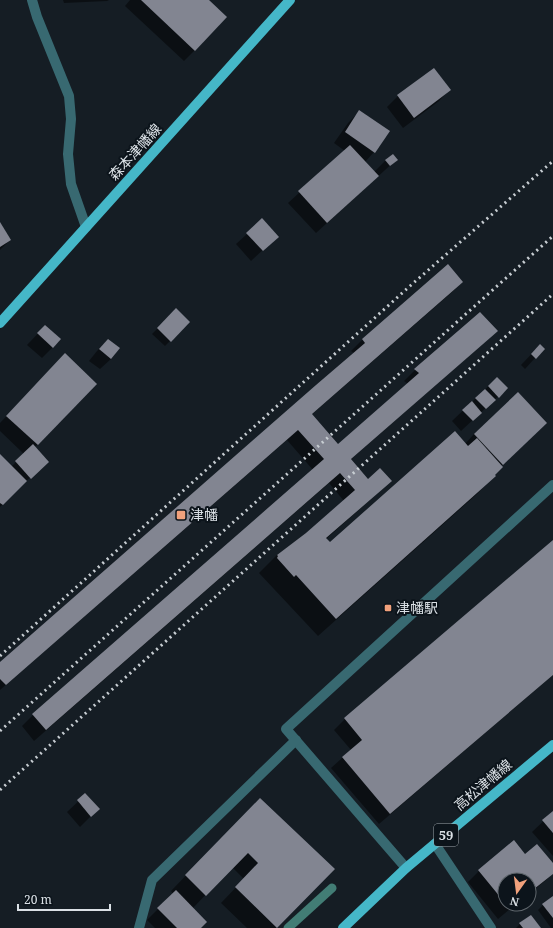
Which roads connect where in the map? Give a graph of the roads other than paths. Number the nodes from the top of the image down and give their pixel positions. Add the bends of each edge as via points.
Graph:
1 (32, 0) edge
2 (290, 0) edge
3 (86, 227) junction
4 (0, 323) edge
5 (553, 485) edge
6 (296, 740) junction
7 (553, 745) edge
8 (435, 844) junction
9 (406, 868) junction
10 (139, 928) edge
11 (343, 928) edge
12 (491, 928) edge

1 - 3 street via 70,96 70,184
2 - 3 main road, 森本津幡線
3 - 4 main road, 森本津幡線
5 - 6 street via 286,729
6 - 9 street
6 - 10 street via 152,880
7 - 8 main road, 高松津幡線 / 59
8 - 9 main road, 高松津幡線 / 59
8 - 12 street
9 - 11 main road, 高松津幡線 / 59

